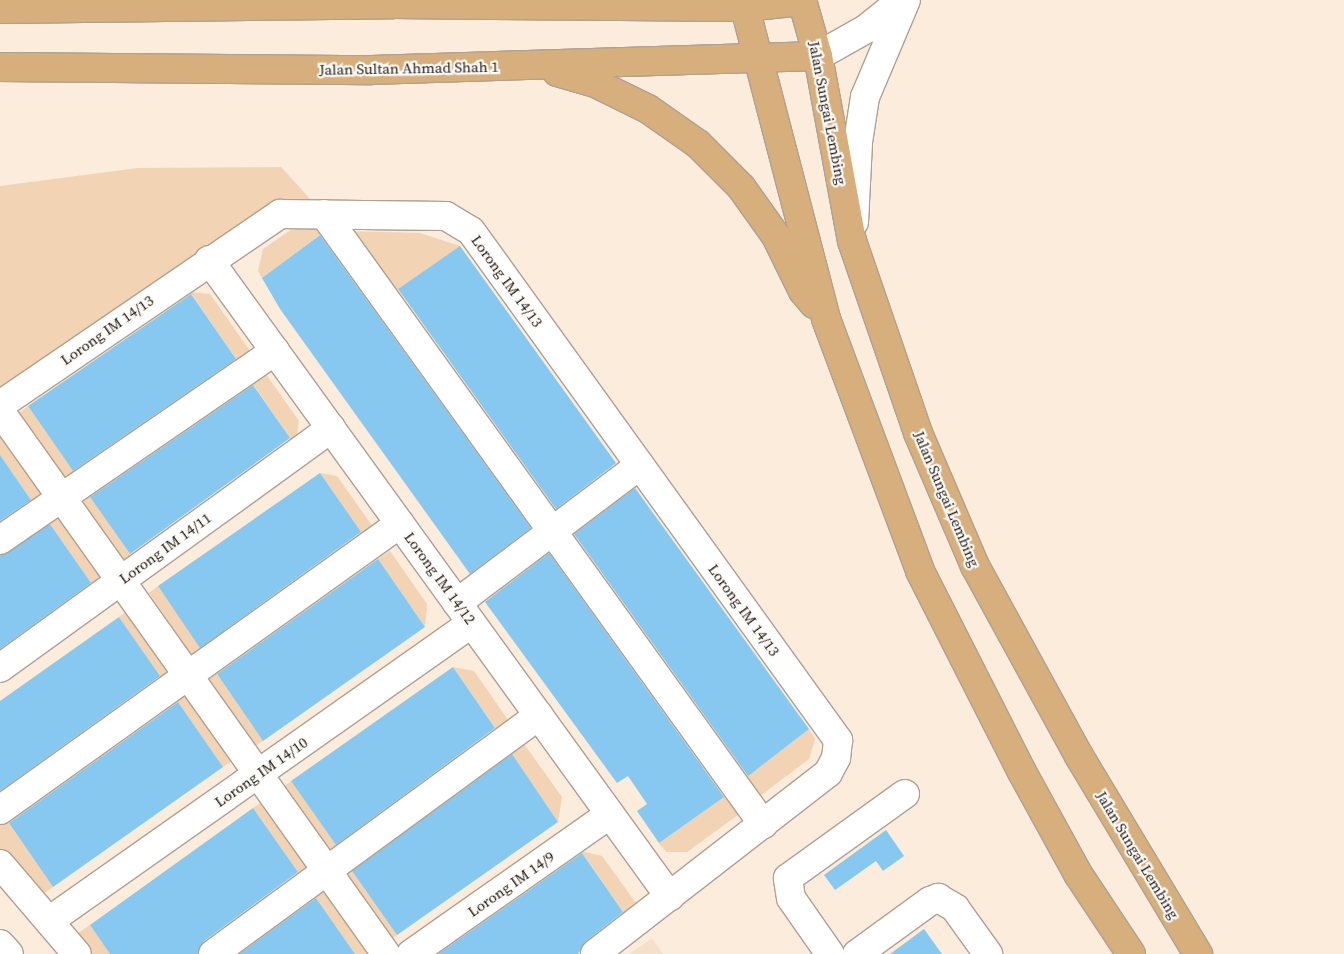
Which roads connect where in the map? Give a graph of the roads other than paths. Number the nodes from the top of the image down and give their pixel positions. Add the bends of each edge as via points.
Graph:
1 (434, 0) edge
2 (804, 0) edge
3 (904, 0) edge
4 (744, 3) edge
5 (393, 4) junction
6 (0, 8) edge
7 (756, 56) junction
8 (818, 56) junction
9 (535, 65) junction
10 (0, 67) edge
11 (324, 214) junction
12 (852, 240) junction
13 (208, 260) junction
14 (826, 319) junction
15 (275, 351) junction
16 (0, 405) edge
17 (0, 411) edge
18 (331, 428) junction
19 (640, 466) junction
20 (60, 496) junction
21 (400, 524) junction
22 (552, 533) junction
23 (0, 540) edge
24 (119, 582) junction
25 (465, 613) junction
26 (0, 668) edge
27 (186, 676) junction
28 (539, 715) junction
29 (258, 775) junction
30 (905, 794) dead end
31 (0, 810) edge
32 (610, 814) junction
33 (763, 824) junction
34 (0, 864) edge
35 (327, 871) junction
36 (670, 897) junction
37 (49, 922) junction
38 (0, 944) edge
39 (9, 954) edge
40 (77, 954) edge
41 (213, 954) edge
42 (386, 954) edge
43 (411, 954) edge
44 (595, 954) edge
45 (830, 954) edge
46 (857, 954) edge
47 (988, 954) edge
48 (1131, 954) edge
49 (1198, 954) edge

1 - 5 main road
2 - 4 main road
2 - 8 main road, Jalan Sungai Lembing
3 - 8 street via 866,29
3 - 12 street via 865,97 858,142
4 - 5 main road
4 - 7 main road
5 - 6 main road
7 - 8 main road, Jalan Sultan Ahmad Shah 1
7 - 9 main road, Jalan Sultan Ahmad Shah 1
7 - 14 main road
8 - 12 main road, Jalan Sungai Lembing
9 - 10 main road, Jalan Sultan Ahmad Shah 1 via 371,70
9 - 14 main road via 593,82 640,105 698,144 741,187 776,236 803,291
11 - 13 street, Lorong IM 14/13 via 280,214
11 - 19 street, Lorong IM 14/13 via 446,216 471,231
11 - 22 street
12 - 49 main road, Jalan Sungai Lembing via 918,433 975,566 1078,756
13 - 15 street, Lorong IM 14/12
13 - 16 street, Lorong IM 14/13
14 - 48 main road via 920,571 1078,874
15 - 18 street, Lorong IM 14/12
15 - 20 street
17 - 20 street
18 - 21 street, Lorong IM 14/12
18 - 24 street, Lorong IM 14/11
19 - 22 street, Lorong IM 14/10
19 - 33 street, Lorong IM 14/13 via 838,740 836,758 828,773
20 - 23 street
20 - 24 street
21 - 25 street, Lorong IM 14/12
21 - 27 street
22 - 25 street, Lorong IM 14/10
22 - 33 street
24 - 26 street, Lorong IM 14/11
24 - 27 street
25 - 28 street, Lorong IM 14/12
25 - 29 street, Lorong IM 14/10
27 - 29 street
27 - 31 street
28 - 32 street, Lorong IM 14/12
28 - 35 street
29 - 35 street
29 - 37 street, Lorong IM 14/10
30 - 45 street via 788,878 790,898
32 - 36 street, Lorong IM 14/12
32 - 43 street, Lorong IM 14/9
33 - 36 street
34 - 37 street
35 - 41 street
35 - 42 street
36 - 44 street
37 - 40 street
38 - 39 street
46 - 47 street via 938,898 955,908

